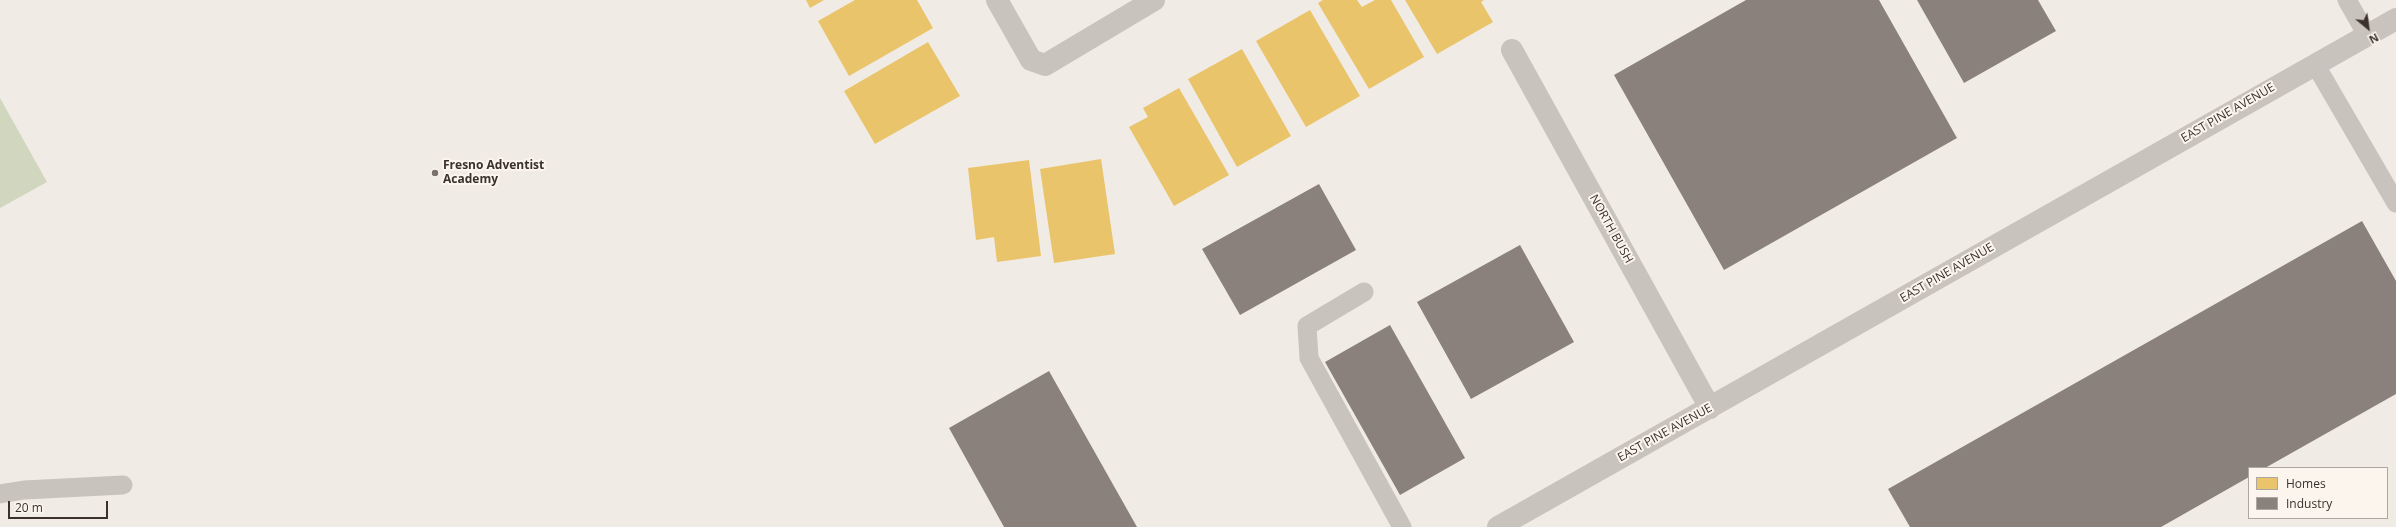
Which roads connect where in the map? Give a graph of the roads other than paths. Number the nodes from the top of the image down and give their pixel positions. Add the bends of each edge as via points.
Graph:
1 (997, 0) edge
2 (1154, 0) edge
3 (2347, 0) edge
4 (2396, 19) edge
5 (2367, 35) junction
6 (1512, 50) dead end
7 (2315, 64) junction
8 (2396, 203) edge
9 (1364, 292) dead end
10 (1710, 408) junction
11 (123, 485) dead end
12 (0, 494) edge
13 (1402, 527) edge
14 (1498, 527) edge

1 - 2 street via 1030,60 1045,65
3 - 5 lane
4 - 5 street, EAST PINE AVENUE
5 - 7 street, EAST PINE AVENUE
6 - 10 street, NORTH BUSH
7 - 8 lane
7 - 10 street, EAST PINE AVENUE
9 - 13 lane via 1307,326 1309,358
10 - 14 street, EAST PINE AVENUE
11 - 12 lane via 24,490

